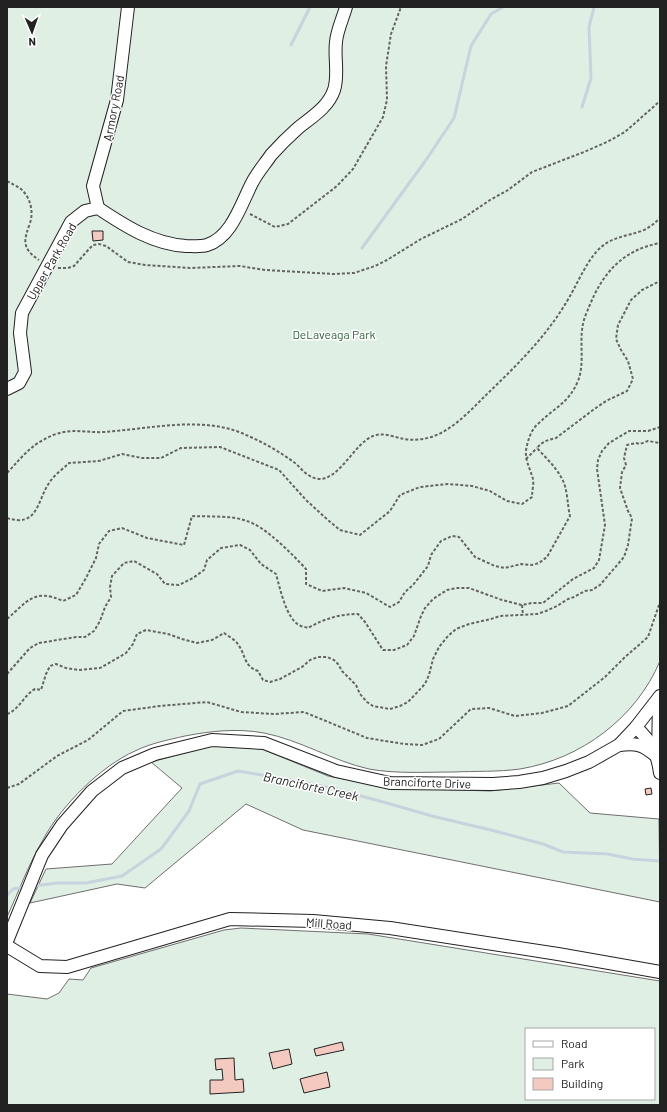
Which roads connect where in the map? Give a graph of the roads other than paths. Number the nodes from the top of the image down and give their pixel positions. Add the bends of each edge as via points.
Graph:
1 (128, 7) edge
2 (346, 7) edge
3 (98, 208) junction
4 (7, 390) edge
5 (660, 697) edge
6 (636, 727) junction
7 (620, 745) junction
8 (658, 757) junction
9 (660, 773) edge
10 (7, 941) edge
11 (7, 946) edge
12 (660, 972) edge

1 - 3 street, Armory Road via 117,100 93,186
2 - 3 street via 336,40 334,91 326,104 272,155 253,181 233,221 220,238 207,245 174,245 146,237
3 - 4 street, Upper Park Road via 85,211 71,222 22,313 20,333 25,372 19,383
5 - 6 street, Branciforte Drive
5 - 8 street
6 - 7 street, Branciforte Drive
6 - 8 street via 649,741
7 - 8 street via 634,744 646,747
7 - 10 street, Branciforte Drive via 566,771 543,778 493,784 390,783 336,771 264,743 212,740 155,754 122,768 92,791 62,825 42,855
8 - 9 street
11 - 12 street, Mill Road via 40,966 67,967 230,919 313,921 390,928

